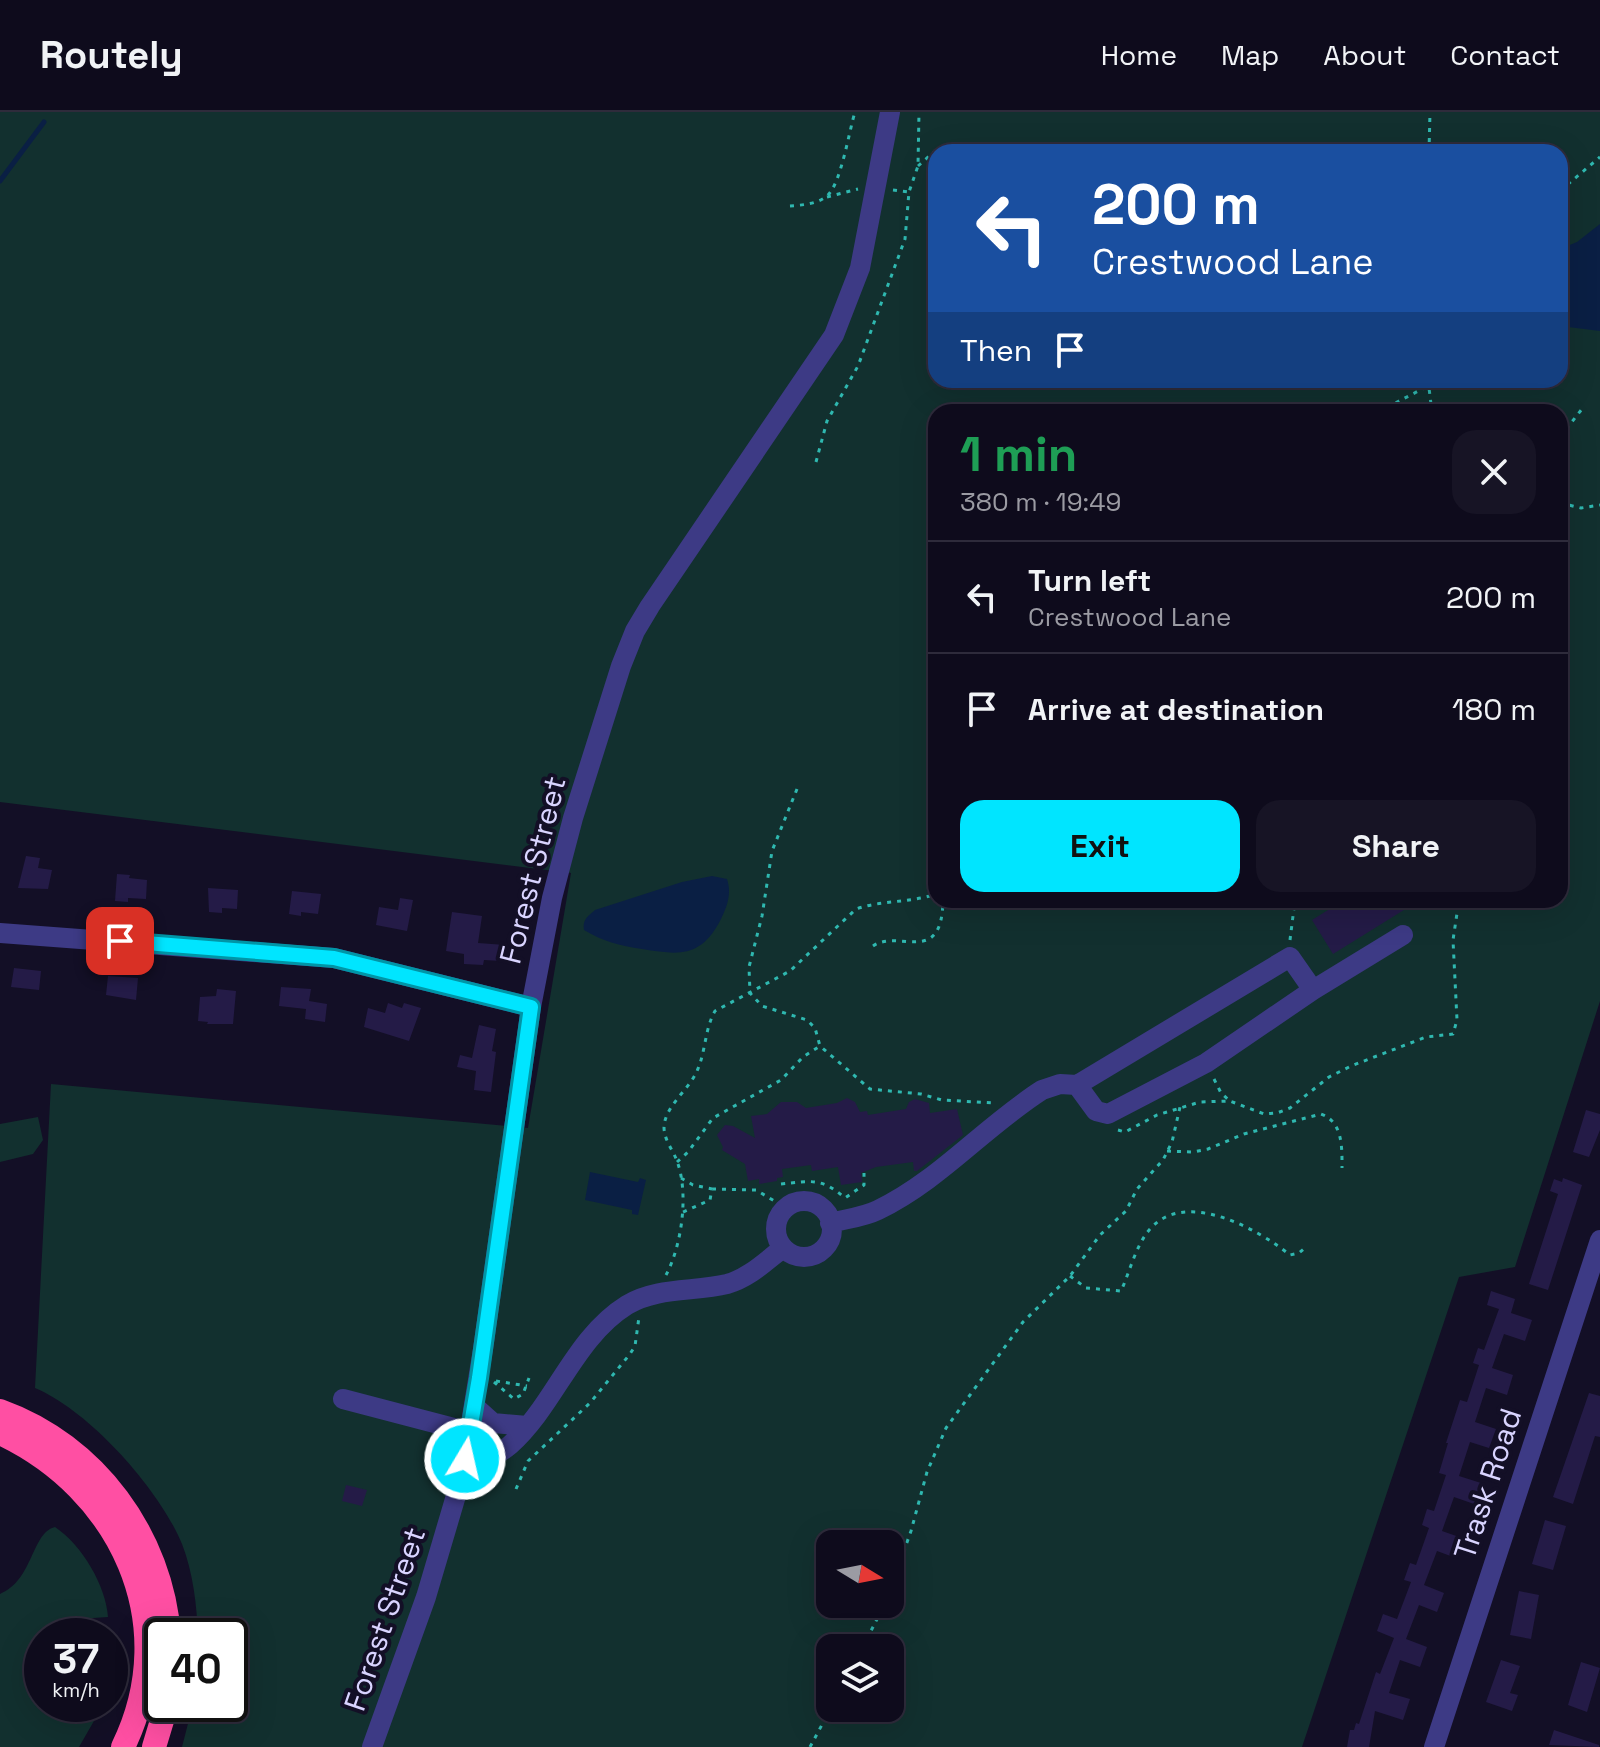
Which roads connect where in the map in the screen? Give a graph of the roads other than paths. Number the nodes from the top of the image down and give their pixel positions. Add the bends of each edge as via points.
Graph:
1 (890, 112) edge
2 (0, 933) edge
3 (1403, 935) dead end
4 (1313, 990) junction
5 (531, 1007) junction
6 (1077, 1085) junction
7 (830, 1223) junction
8 (1600, 1240) edge
9 (783, 1248) junction
10 (343, 1399) dead end
11 (474, 1406) junction
12 (0, 1411) edge
13 (527, 1426) junction
14 (469, 1432) junction
15 (0, 1433) edge
16 (463, 1472) junction
17 (166, 1618) edge
18 (162, 1722) edge
19 (123, 1747) edge
20 (154, 1747) edge
21 (372, 1747) edge
22 (1434, 1747) edge

1 - 5 street, Forest Street via 860,268 834,335 628,646 558,873
2 - 5 street via 334,958
3 - 4 street
4 - 6 street via 1206,1063 1108,1114 1096,1111
4 - 6 street via 1290,957
5 - 11 street, Forest Street via 489,1379
6 - 7 street via 1052,1085 940,1172 875,1212
7 - 9 street via 827,1243 813,1255 795,1255
7 - 9 street via 816,1204 798,1202 786,1208 776,1227
8 - 22 street, Trask Road
9 - 13 street via 735,1281 653,1294 628,1305 601,1325
10 - 14 street
11 - 13 street via 493,1423
11 - 14 street, Forest Street
12 - 17 highway via 68,1446 114,1493 153,1563
13 - 16 street via 495,1456
14 - 16 street, Forest Street
15 - 19 highway via 71,1478 112,1528 129,1561 141,1605 146,1662 141,1697
16 - 21 street, Forest Street via 418,1621
18 - 20 highway

